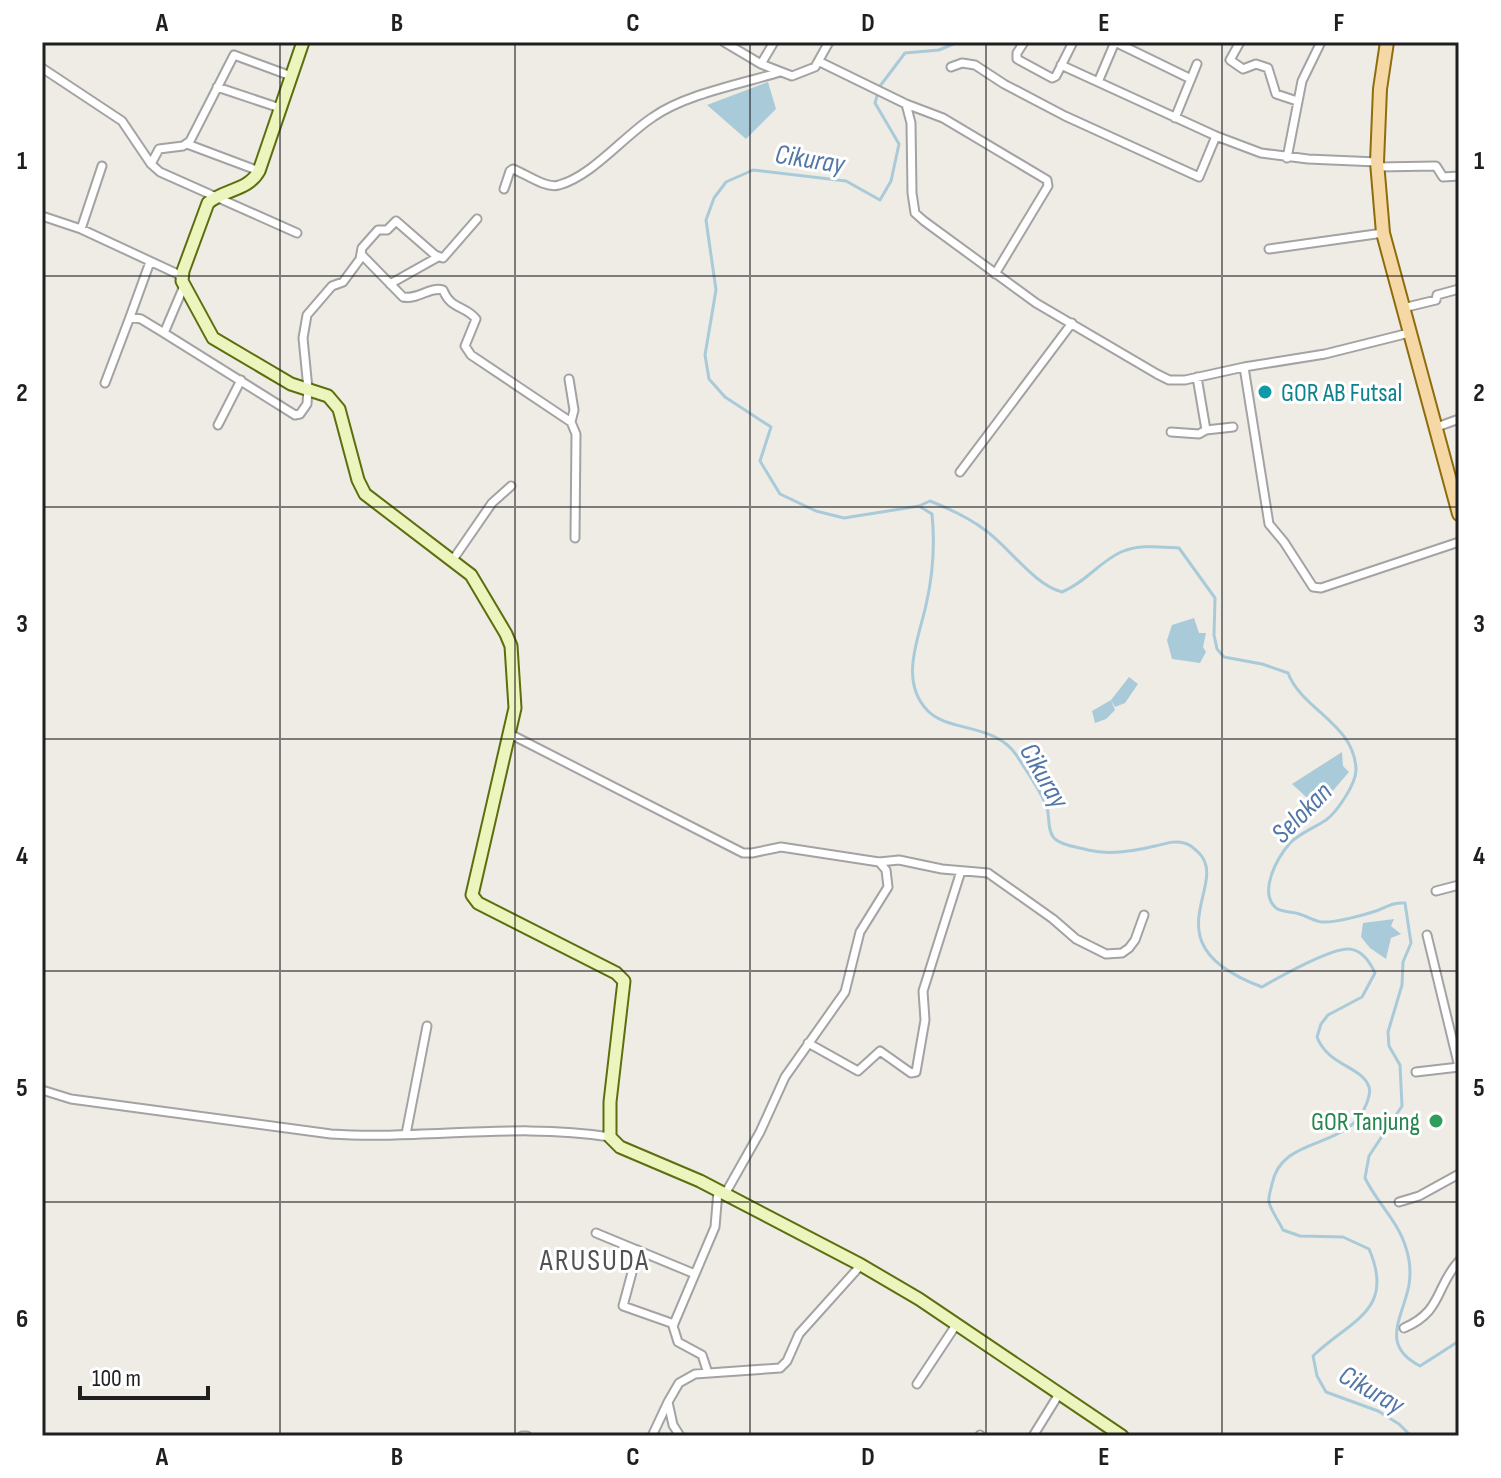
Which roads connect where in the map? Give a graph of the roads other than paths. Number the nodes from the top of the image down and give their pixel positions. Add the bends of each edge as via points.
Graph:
1 (303, 42) edge
2 (724, 42) edge
3 (774, 42) edge
4 (829, 42) edge
5 (1024, 42) edge
6 (1073, 42) edge
7 (1240, 42) edge
8 (1321, 42) edge
9 (1387, 42) edge
10 (820, 62) junction
11 (761, 64) junction
12 (1197, 64) dead end
13 (1061, 65) junction
14 (951, 67) dead end
15 (42, 68) edge
16 (780, 72) junction
17 (291, 76) junction
18 (1191, 79) junction
19 (1098, 82) junction
20 (217, 87) junction
21 (1297, 101) junction
22 (906, 104) junction
23 (280, 108) junction
24 (1175, 118) junction
25 (1216, 136) junction
26 (187, 144) junction
27 (1287, 158) junction
28 (151, 164) junction
29 (1377, 164) junction
30 (102, 166) dead end
31 (259, 171) junction
32 (1459, 176) edge
33 (504, 189) dead end
34 (214, 198) junction
35 (42, 216) edge
36 (477, 219) dead end
37 (81, 229) junction
38 (297, 233) dead end
39 (1383, 233) junction
40 (1269, 249) dead end
41 (361, 254) junction
42 (438, 257) junction
43 (150, 262) junction
44 (995, 274) junction
45 (183, 281) junction
46 (390, 284) junction
47 (1459, 289) edge
48 (1403, 308) junction
49 (130, 317) junction
50 (1072, 323) junction
51 (164, 333) junction
52 (1409, 333) junction
53 (1244, 367) junction
54 (1197, 377) junction
55 (569, 379) dead end
56 (241, 380) junction
57 (105, 383) dead end
58 (308, 389) junction
59 (1459, 419) edge
60 (571, 422) junction
61 (218, 425) dead end
62 (1233, 427) dead end
63 (1437, 427) junction
64 (1206, 430) junction
65 (1171, 432) dead end
66 (960, 472) dead end
67 (511, 486) dead end
68 (1459, 514) edge
69 (575, 538) dead end
70 (1459, 542) edge
71 (452, 561) junction
72 (510, 734) junction
73 (879, 862) junction
74 (961, 871) junction
75 (1459, 885) edge
76 (1436, 891) dead end
77 (1144, 915) dead end
78 (1427, 935) dead end
79 (427, 1026) dead end
80 (808, 1043) junction
81 (1459, 1067) edge
82 (1416, 1072) dead end
83 (42, 1090) edge
84 (406, 1134) junction
85 (610, 1137) junction
86 (1459, 1174) edge
87 (722, 1192) junction
88 (1399, 1202) dead end
89 (596, 1233) dead end
90 (638, 1250) junction
91 (1459, 1261) edge
92 (861, 1265) junction
93 (695, 1274) junction
94 (674, 1324) junction
95 (956, 1325) junction
96 (1404, 1328) dead end
97 (708, 1373) junction
98 (917, 1384) dead end
99 (1059, 1394) junction
100 (668, 1402) junction
101 (652, 1436) edge
102 (680, 1436) edge
103 (1033, 1436) edge
104 (1122, 1436) edge

1 - 17 street
2 - 11 street
3 - 11 street
4 - 10 street
5 - 13 street via 1019,61 1052,78
6 - 13 street
7 - 21 street via 1230,60 1243,69 1256,64 1268,68 1276,94
8 - 21 street
9 - 29 main road
10 - 16 street via 797,76
10 - 22 street
11 - 16 street
12 - 18 street
13 - 19 street
14 - 25 street via 975,65 1065,116 1199,177
15 - 28 street via 122,121
16 - 33 street via 654,115 562,184 513,169
17 - 20 street via 236,54
17 - 23 street
18 - 19 street via 1115,42
18 - 24 street
19 - 24 street
20 - 23 street
20 - 26 street
21 - 27 street
22 - 44 street via 915,213
22 - 44 street via 943,118 1047,180
23 - 31 street
24 - 25 street
25 - 27 street
26 - 28 street via 159,149
26 - 31 street
27 - 29 street
28 - 34 street
29 - 32 street via 1436,166 1443,177
29 - 39 main road
30 - 37 street
31 - 34 street via 247,185
34 - 38 street
34 - 45 street via 203,210
35 - 37 street
36 - 42 street via 443,258
37 - 43 street
39 - 40 street
39 - 48 main road
41 - 42 street via 378,230 387,230 396,221
41 - 46 street
41 - 58 street via 342,284 332,286 307,315 303,338
42 - 46 street
43 - 45 street
43 - 49 street
44 - 50 street
45 - 51 street
45 - 58 street via 213,338
46 - 60 street via 411,299 443,290 450,302 476,319 465,346 471,355
47 - 48 street
48 - 52 main road
49 - 51 street
49 - 57 street
50 - 54 street via 1169,380
50 - 66 street
51 - 56 street
52 - 53 street
52 - 63 main road
53 - 54 street
53 - 70 street via 1269,524 1313,587
54 - 64 street
55 - 60 street
56 - 58 street via 295,415 307,404
56 - 61 street
58 - 71 street via 337,404 365,494
59 - 63 street
60 - 69 street via 576,434
62 - 64 street
63 - 68 main road
64 - 65 street
67 - 71 street via 489,507
71 - 72 street via 475,580 509,639 516,695
72 - 73 street via 743,853 776,846
72 - 85 street via 472,895 478,903 624,981
73 - 74 street via 899,860
73 - 80 street via 888,887 860,932 845,992
74 - 77 street via 996,876 1076,939 1106,954 1129,948
74 - 80 street via 923,991 925,1020 916,1072 880,1051 858,1071
75 - 76 street
78 - 81 street
79 - 84 street
80 - 87 street
81 - 82 street
83 - 84 street via 71,1099 331,1134
84 - 85 street via 520,1131
85 - 87 street via 620,1147
86 - 88 street
87 - 92 street
87 - 93 street via 715,1227
89 - 90 street
90 - 93 street
90 - 94 street via 623,1306
91 - 96 street via 1433,1308
92 - 95 street
92 - 97 street via 799,1334 783,1366
93 - 94 street
94 - 97 street via 677,1341 702,1355
95 - 98 street
95 - 99 street
97 - 100 street via 684,1378
99 - 103 street
99 - 104 street
100 - 101 street
100 - 102 street

